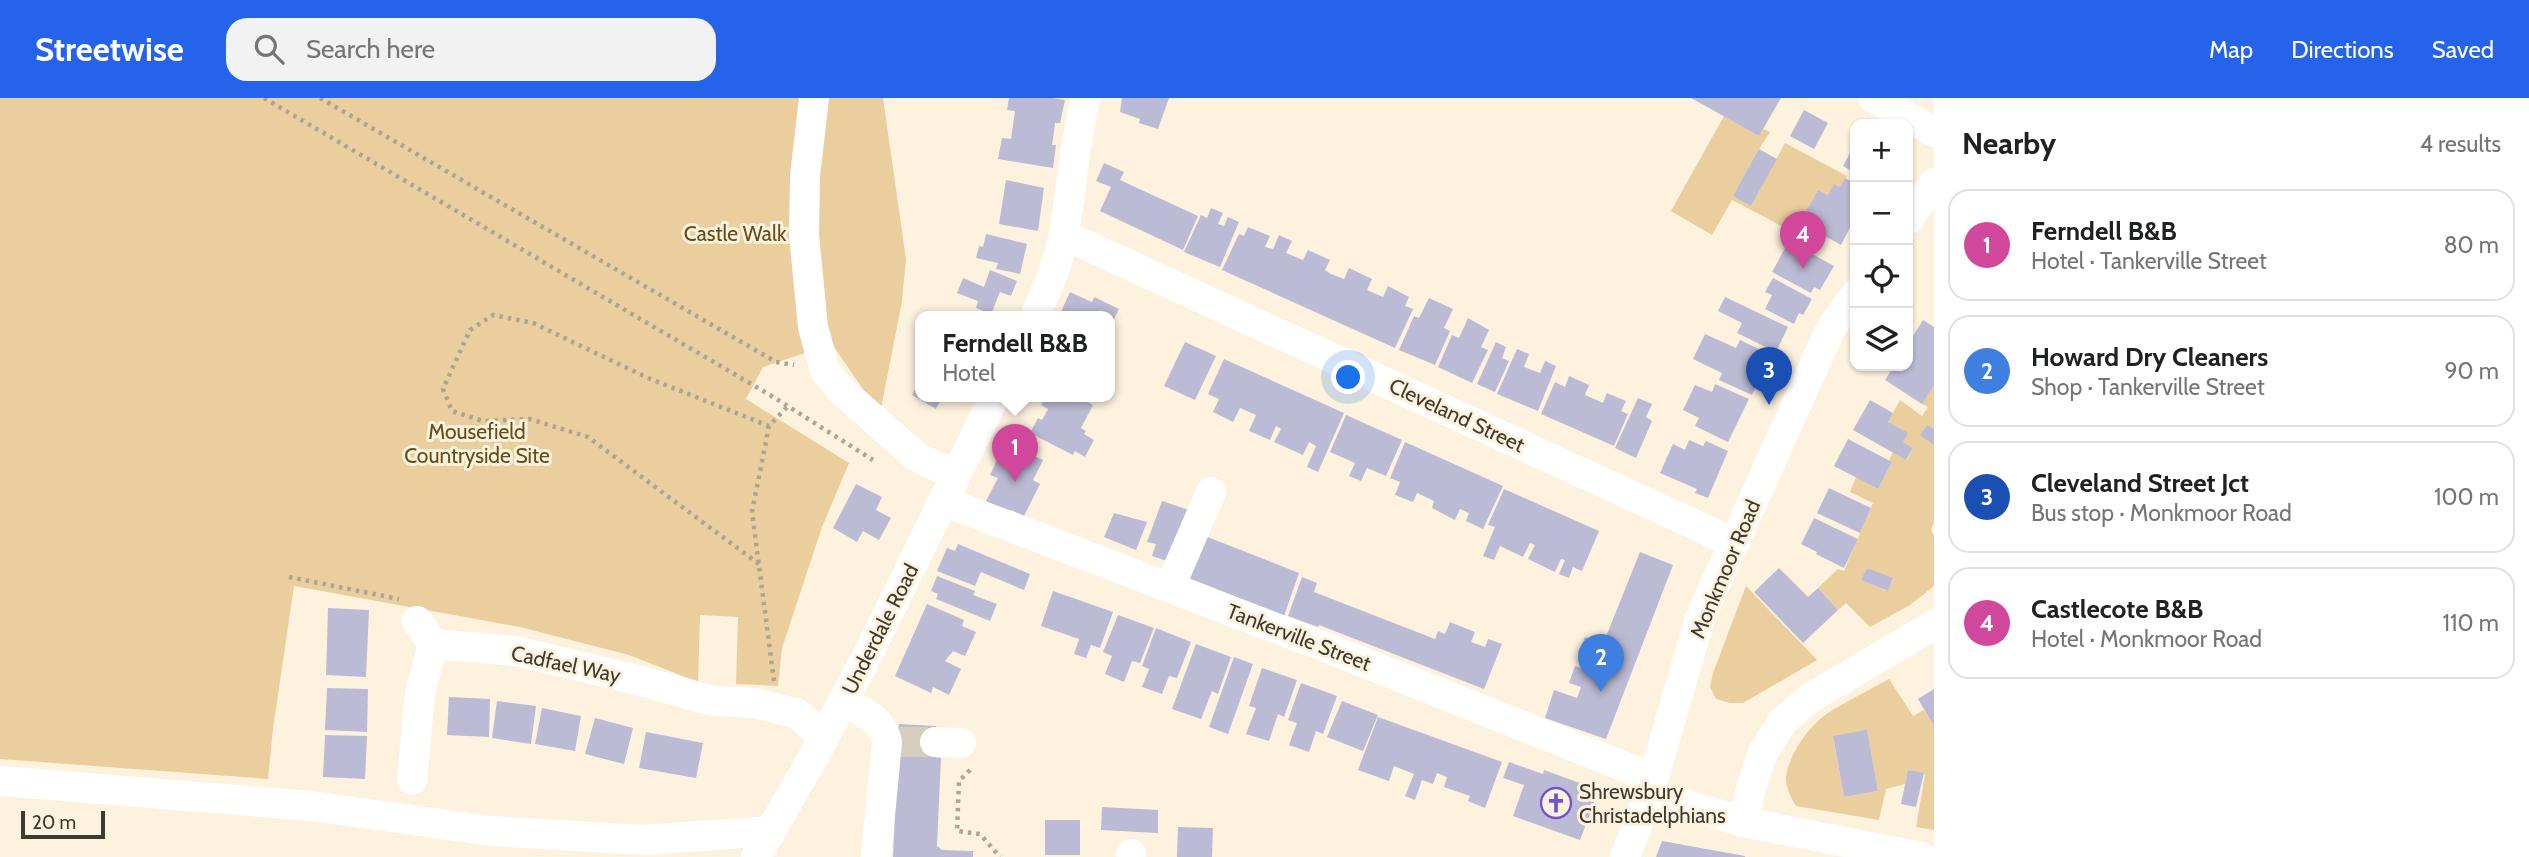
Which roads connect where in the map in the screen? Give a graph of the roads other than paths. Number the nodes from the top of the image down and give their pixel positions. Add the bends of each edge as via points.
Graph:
1 (814, 98) edge
2 (1086, 98) edge
3 (1874, 98) edge
4 (1934, 132) edge
5 (1934, 183) edge
6 (1913, 213) edge
7 (1064, 235) junction
8 (1850, 302) edge
9 (1037, 311) edge
10 (992, 402) edge
11 (949, 488) junction
12 (1210, 492) dead end
13 (1735, 542) junction
14 (1170, 587) junction
15 (1934, 625) edge
16 (843, 702) junction
17 (824, 738) junction
18 (412, 780) dead end
19 (0, 781) edge
20 (1651, 786) junction
21 (1744, 822) junction
22 (770, 831) junction
23 (756, 857) edge
24 (876, 857) edge
25 (1625, 857) edge
26 (1922, 857) edge

1 - 11 street, Tankerville Street via 804,235 813,327 825,371
2 - 7 street
3 - 4 street
5 - 6 street
7 - 9 street via 1054,274
7 - 13 street, Cleveland Street
8 - 13 street, Monkmoor Road via 1831,328
10 - 11 street, Underdale Road
11 - 14 street, Tankerville Street
11 - 16 street, Underdale Road
12 - 14 street
13 - 20 street, Monkmoor Road via 1700,618
14 - 20 street, Tankerville Street
15 - 21 street via 1810,698 1783,721 1763,752
16 - 17 street, Underdale Road
16 - 24 street via 872,716 893,742
17 - 18 street, Cadfael Way via 798,714 755,702 713,701 425,633
17 - 22 street, Underdale Road
19 - 22 street via 312,806 491,831 642,840
20 - 21 street, Tankerville Street
20 - 25 street, Monkmoor Road
21 - 26 street, Tankerville Street
22 - 23 street, Underdale Road

